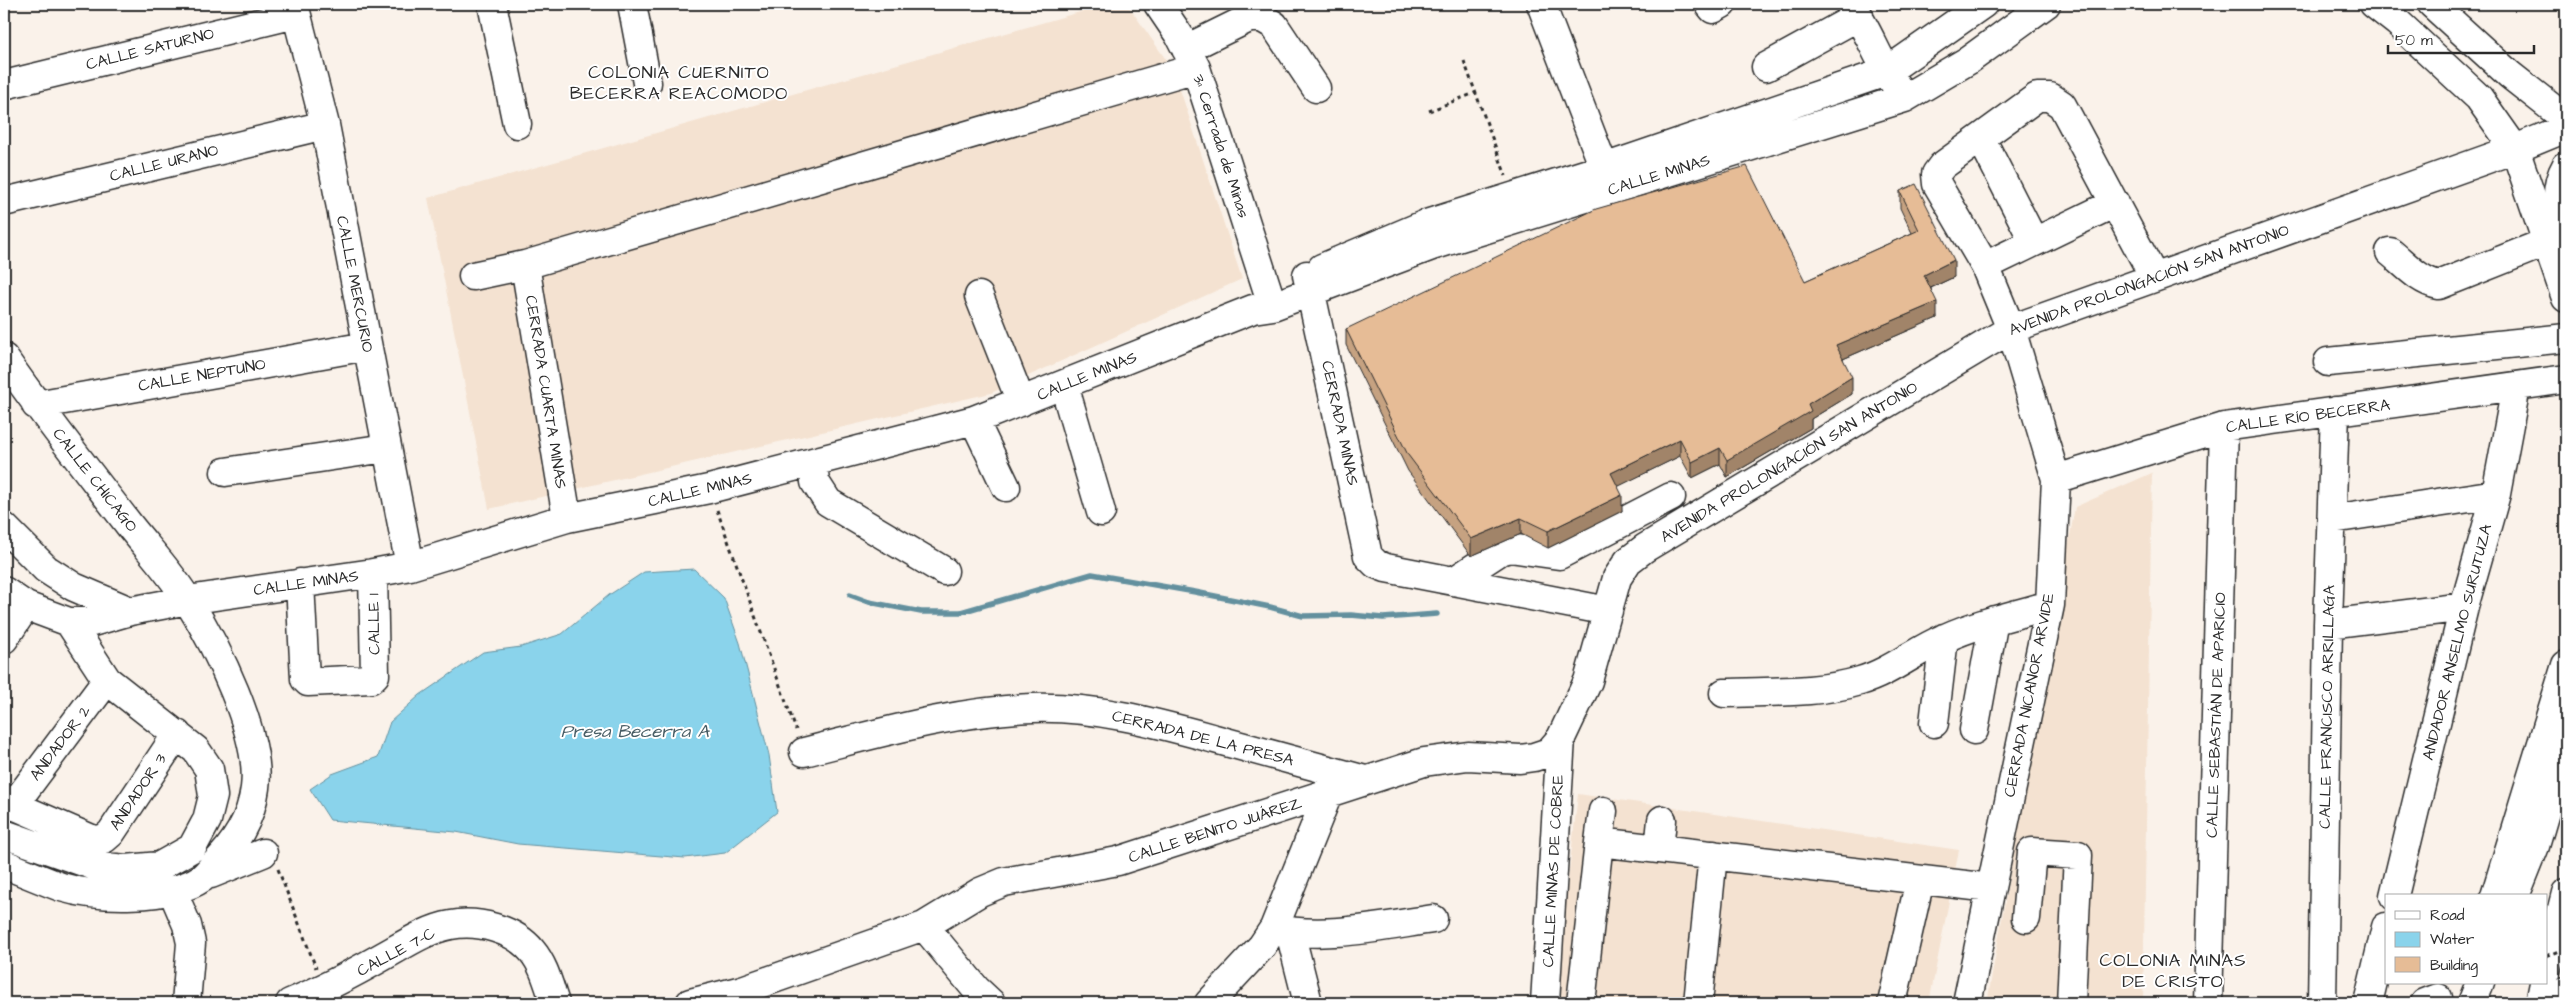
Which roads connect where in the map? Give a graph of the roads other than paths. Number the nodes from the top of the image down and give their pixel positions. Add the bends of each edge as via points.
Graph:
1 (492, 4) edge
2 (632, 4) edge
3 (1158, 4) edge
4 (1541, 4) edge
5 (1709, 4) edge
6 (1722, 4) edge
7 (1983, 4) edge
8 (2046, 4) edge
9 (2374, 4) edge
10 (2432, 4) edge
11 (295, 9) edge
12 (1855, 10) edge
13 (1191, 58) junction
14 (1766, 66) dead end
15 (1886, 72) junction
16 (647, 83) dead end
17 (4, 85) edge
18 (1316, 88) dead end
19 (1905, 98) junction
20 (2566, 119) edge
21 (518, 124) dead end
22 (325, 125) junction
23 (2566, 128) edge
24 (1981, 138) junction
25 (2516, 149) junction
26 (2566, 166) edge
27 (1608, 179) junction
28 (4, 202) edge
29 (2115, 203) junction
30 (2558, 233) edge
31 (2034, 242) junction
32 (2390, 252) dead end
33 (526, 265) junction
34 (1985, 266) junction
35 (473, 276) dead end
36 (2154, 277) junction
37 (1309, 283) junction
38 (978, 296) dead end
39 (2566, 298) edge
40 (1261, 302) junction
41 (2010, 329) junction
42 (2566, 338) edge
43 (367, 346) junction
44 (4, 358) edge
45 (2328, 362) dead end
46 (2566, 379) edge
47 (1064, 384) junction
48 (2516, 387) junction
49 (1021, 402) junction
50 (36, 405) junction
51 (2335, 411) junction
52 (974, 420) junction
53 (2224, 427) junction
54 (386, 448) junction
55 (813, 462) junction
56 (225, 472) dead end
57 (2056, 479) junction
58 (1006, 487) dead end
59 (2496, 494) junction
60 (1671, 497) dead end
61 (1101, 512) dead end
62 (567, 518) junction
63 (2332, 519) junction
64 (4, 527) edge
65 (1628, 561) joint
66 (410, 566) junction
67 (944, 571) dead end
68 (373, 573) junction
69 (1454, 582) junction
70 (300, 583) junction
71 (4, 591) edge
72 (188, 600) junction
73 (2050, 605) junction
74 (26, 606) junction
75 (2464, 607) junction
76 (130, 611) junction
77 (1608, 611) junction
78 (1994, 620) junction
79 (69, 622) junction
80 (2328, 624) junction
81 (1944, 638) junction
82 (4, 639) edge
83 (2566, 665) edge
84 (107, 680) junction
85 (1724, 693) dead end
86 (1934, 722) dead end
87 (1974, 730) dead end
88 (177, 734) junction
89 (1561, 738) junction
90 (2566, 741) edge
91 (804, 752) road end
92 (1365, 780) junction
93 (1328, 794) junction
94 (9, 803) edge
95 (1603, 811) dead end
96 (1662, 820) dead end
97 (4, 834) edge
98 (1599, 842) junction
99 (1659, 849) junction
100 (263, 853) road end
101 (1713, 856) junction
102 (4, 864) edge
103 (202, 878) junction
104 (1920, 880) junction
105 (1991, 888) junction
106 (172, 890) junction
107 (2566, 893) edge
108 (2394, 894) edge
109 (2496, 894) edge
110 (2516, 894) edge
111 (2026, 918) dead end
112 (1434, 919) dead end
113 (924, 926) junction
114 (2385, 931) edge
115 (1283, 934) junction
116 (2548, 964) edge
117 (2480, 984) edge
118 (2544, 984) edge
119 (2566, 991) edge
120 (744, 996) edge
121 (186, 1003) edge
122 (290, 1003) edge
123 (555, 1003) edge
124 (690, 1003) edge
125 (991, 1003) edge
126 (1210, 1003) edge
127 (1308, 1003) edge
128 (1545, 1003) edge
129 (1581, 1003) edge
130 (1698, 1003) edge
131 (1892, 1003) edge
132 (1966, 1003) edge
133 (2071, 1003) edge
134 (2208, 1003) edge
135 (2322, 1003) edge
136 (2368, 1003) edge
137 (2472, 1003) edge
138 (2540, 1003) edge
139 (2555, 1003) edge

1 - 21 street
2 - 16 street
3 - 13 street, 3ª Cerrada de Minas
4 - 27 street
5 - 6 street via 1713,9
7 - 15 street, CALLE MINAS
8 - 19 street, CALLE MINAS via 1969,60
9 - 25 street via 2479,98
10 - 20 street via 2510,75
11 - 17 street, CALLE SATURNO
11 - 22 street, CALLE MERCURIO
12 - 14 street
12 - 15 street
13 - 18 street via 1249,18 1262,18 1274,24
13 - 33 street
13 - 40 street, 3ª Cerrada de Minas
15 - 19 street
15 - 27 street, CALLE MINAS
19 - 27 street, CALLE MINAS
22 - 28 street, CALLE URANO
22 - 43 street, CALLE MERCURIO
23 - 25 street, AVENIDA PROLONGACIÓN SAN ANTONIO
24 - 29 street via 2037,97 2050,97 2062,105
24 - 31 street
24 - 34 street, CERRADA NICANOR ARVIDE via 1936,174 1937,184
25 - 30 street
25 - 36 street, AVENIDA PROLONGACIÓN SAN ANTONIO
26 - 30 street via 2558,193
27 - 37 street, CALLE MINAS via 1432,246
27 - 37 street, CALLE MINAS via 1514,197 1390,238
29 - 31 street
29 - 36 street
30 - 32 street via 2439,284 2421,278
30 - 39 street
31 - 34 street
33 - 35 street
33 - 62 street, CERRADA CUARTA MINAS
34 - 41 street, CERRADA NICANOR ARVIDE
36 - 41 street, AVENIDA PROLONGACIÓN SAN ANTONIO
37 - 40 street, CALLE MINAS via 1273,306
37 - 69 street, CERRADA MINAS via 1368,556 1386,568
38 - 49 street
40 - 47 street, CALLE MINAS
41 - 57 street, CERRADA NICANOR ARVIDE
41 - 65 street, AVENIDA PROLONGACIÓN SAN ANTONIO
42 - 45 street
43 - 50 street, CALLE NEPTUNO
43 - 54 street, CALLE MERCURIO
44 - 50 street, CALLE CHICAGO
46 - 48 street, CALLE RÍO BECERRA
47 - 49 street, CALLE MINAS
47 - 61 street
48 - 51 street, CALLE RÍO BECERRA
48 - 59 street, ANDADOR ANSELMO SURUTUZA
49 - 52 street, CALLE MINAS
50 - 72 street, CALLE CHICAGO
51 - 53 street, CALLE RÍO BECERRA
51 - 63 street, CALLE FRANCISCO ARRILLAGA
52 - 55 street, CALLE MINAS
52 - 58 street
53 - 57 street, CALLE RÍO BECERRA
53 - 134 street, CALLE SEBASTIÁN DE APARICIO
54 - 56 street
54 - 66 street, CALLE MERCURIO
55 - 62 street, CALLE MINAS via 709,489
55 - 67 street via 815,482 828,502
57 - 73 street, CERRADA NICANOR ARVIDE
59 - 63 street
59 - 75 street, ANDADOR ANSELMO SURUTUZA
60 - 69 street via 1559,555 1510,548 1500,551
62 - 66 street, CALLE MINAS
63 - 80 street, CALLE FRANCISCO ARRILLAGA
64 - 76 street via 46,569 74,587
65 - 77 street, CALLE BENITO JUÁREZ via 1617,578
66 - 68 street, CALLE MINAS
68 - 70 street, CALLE MINAS
68 - 70 street, CALLE 1 via 375,675 371,680 312,683 305,678
69 - 77 street
70 - 72 street, CALLE MINAS
71 - 74 street
72 - 76 street, CALLE MINAS
72 - 103 street, CALLE CHICAGO via 228,677 246,721 254,753 255,787 247,822 231,848
73 - 78 street
73 - 105 street, CERRADA NICANOR ARVIDE
74 - 79 street
74 - 82 street
75 - 80 street
75 - 108 street, ANDADOR ANSELMO SURUTUZA
76 - 79 street, CALLE MINAS via 92,622
77 - 89 street, CALLE BENITO JUÁREZ via 1588,681
78 - 81 street
78 - 87 street
79 - 84 street
80 - 135 street, CALLE FRANCISCO ARRILLAGA
81 - 85 street via 1861,681 1829,688
81 - 86 street
83 - 109 street
84 - 88 street
84 - 94 street, ANDADOR 2
88 - 94 street, ANDADOR 3 via 104,839 94,840
88 - 97 street via 196,750 209,769 213,796 207,820 192,848 160,866 126,869 94,866
89 - 92 street, CALLE BENITO JUÁREZ via 1548,752 1534,758 1444,757
89 - 128 street, CALLE MINAS DE COBRE
90 - 110 street via 2535,846
91 - 92 street, CERRADA DE LA PRESA via 913,724 982,712 1035,708 1097,712 1163,725
92 - 93 street, CALLE BENITO JUÁREZ
93 - 113 street, CALLE BENITO JUÁREZ via 1118,861 1004,882 980,892
93 - 115 street
95 - 98 street
96 - 99 street
98 - 99 street
98 - 129 street
99 - 101 street
100 - 103 street
101 - 104 street
101 - 130 street
102 - 106 street via 63,887 93,894
103 - 106 street
104 - 105 street
104 - 131 street
105 - 132 street, CERRADA NICANOR ARVIDE
106 - 121 street via 191,943
107 - 116 street
111 - 133 street via 2032,852 2078,855
112 - 115 street via 1350,930
113 - 120 street, CALLE BENITO JUÁREZ
113 - 125 street
114 - 136 street
115 - 126 street via 1262,946
115 - 127 street
117 - 137 street
118 - 138 street
119 - 139 street
120 - 124 street, CALLE BENITO JUÁREZ
122 - 123 street, CALLE 7-C via 325,989 428,932 452,925 479,925 502,930 518,939 532,951 544,971

